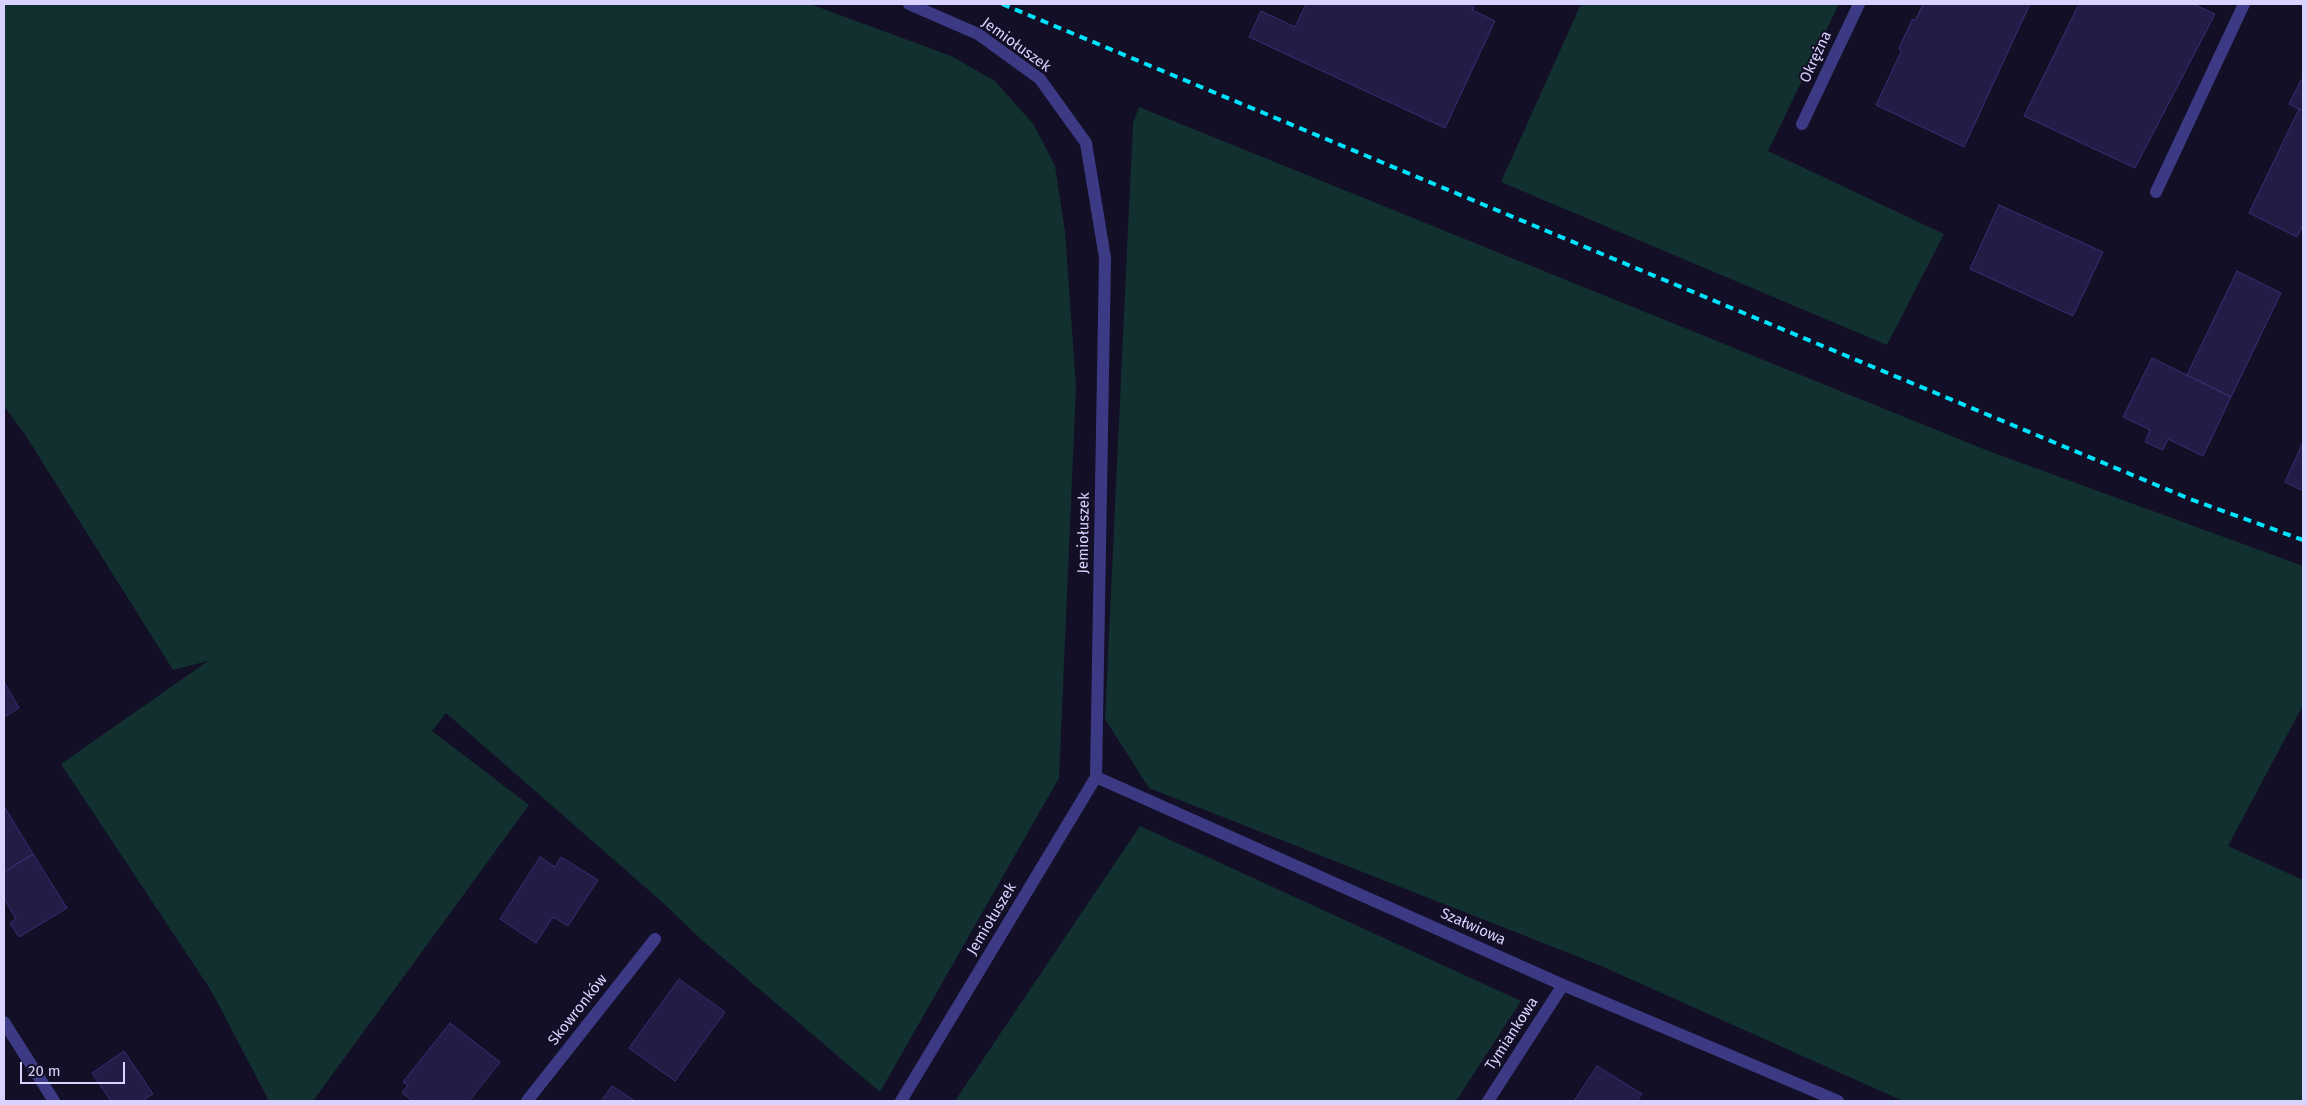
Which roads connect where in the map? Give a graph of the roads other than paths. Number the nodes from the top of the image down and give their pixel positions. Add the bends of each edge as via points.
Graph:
1 (909, 4) edge
2 (1859, 4) edge
3 (2244, 4) edge
4 (1802, 124) dead end
5 (2156, 192) dead end
6 (1096, 777) junction
7 (655, 940) dead end
8 (1562, 985) junction
9 (4, 1022) edge
10 (54, 1101) edge
11 (527, 1101) edge
12 (901, 1101) edge
13 (1488, 1101) edge
14 (1838, 1101) edge

1 - 6 street, Jemiołuszek via 978,34 1040,79 1086,143 1105,258
2 - 4 street, Okrężna
3 - 5 street
6 - 8 street, Szałwiowa
6 - 12 street, Jemiołuszek
7 - 11 street, Skowronków
8 - 13 street, Tymiankowa
8 - 14 street, Szałwiowa
9 - 10 street

